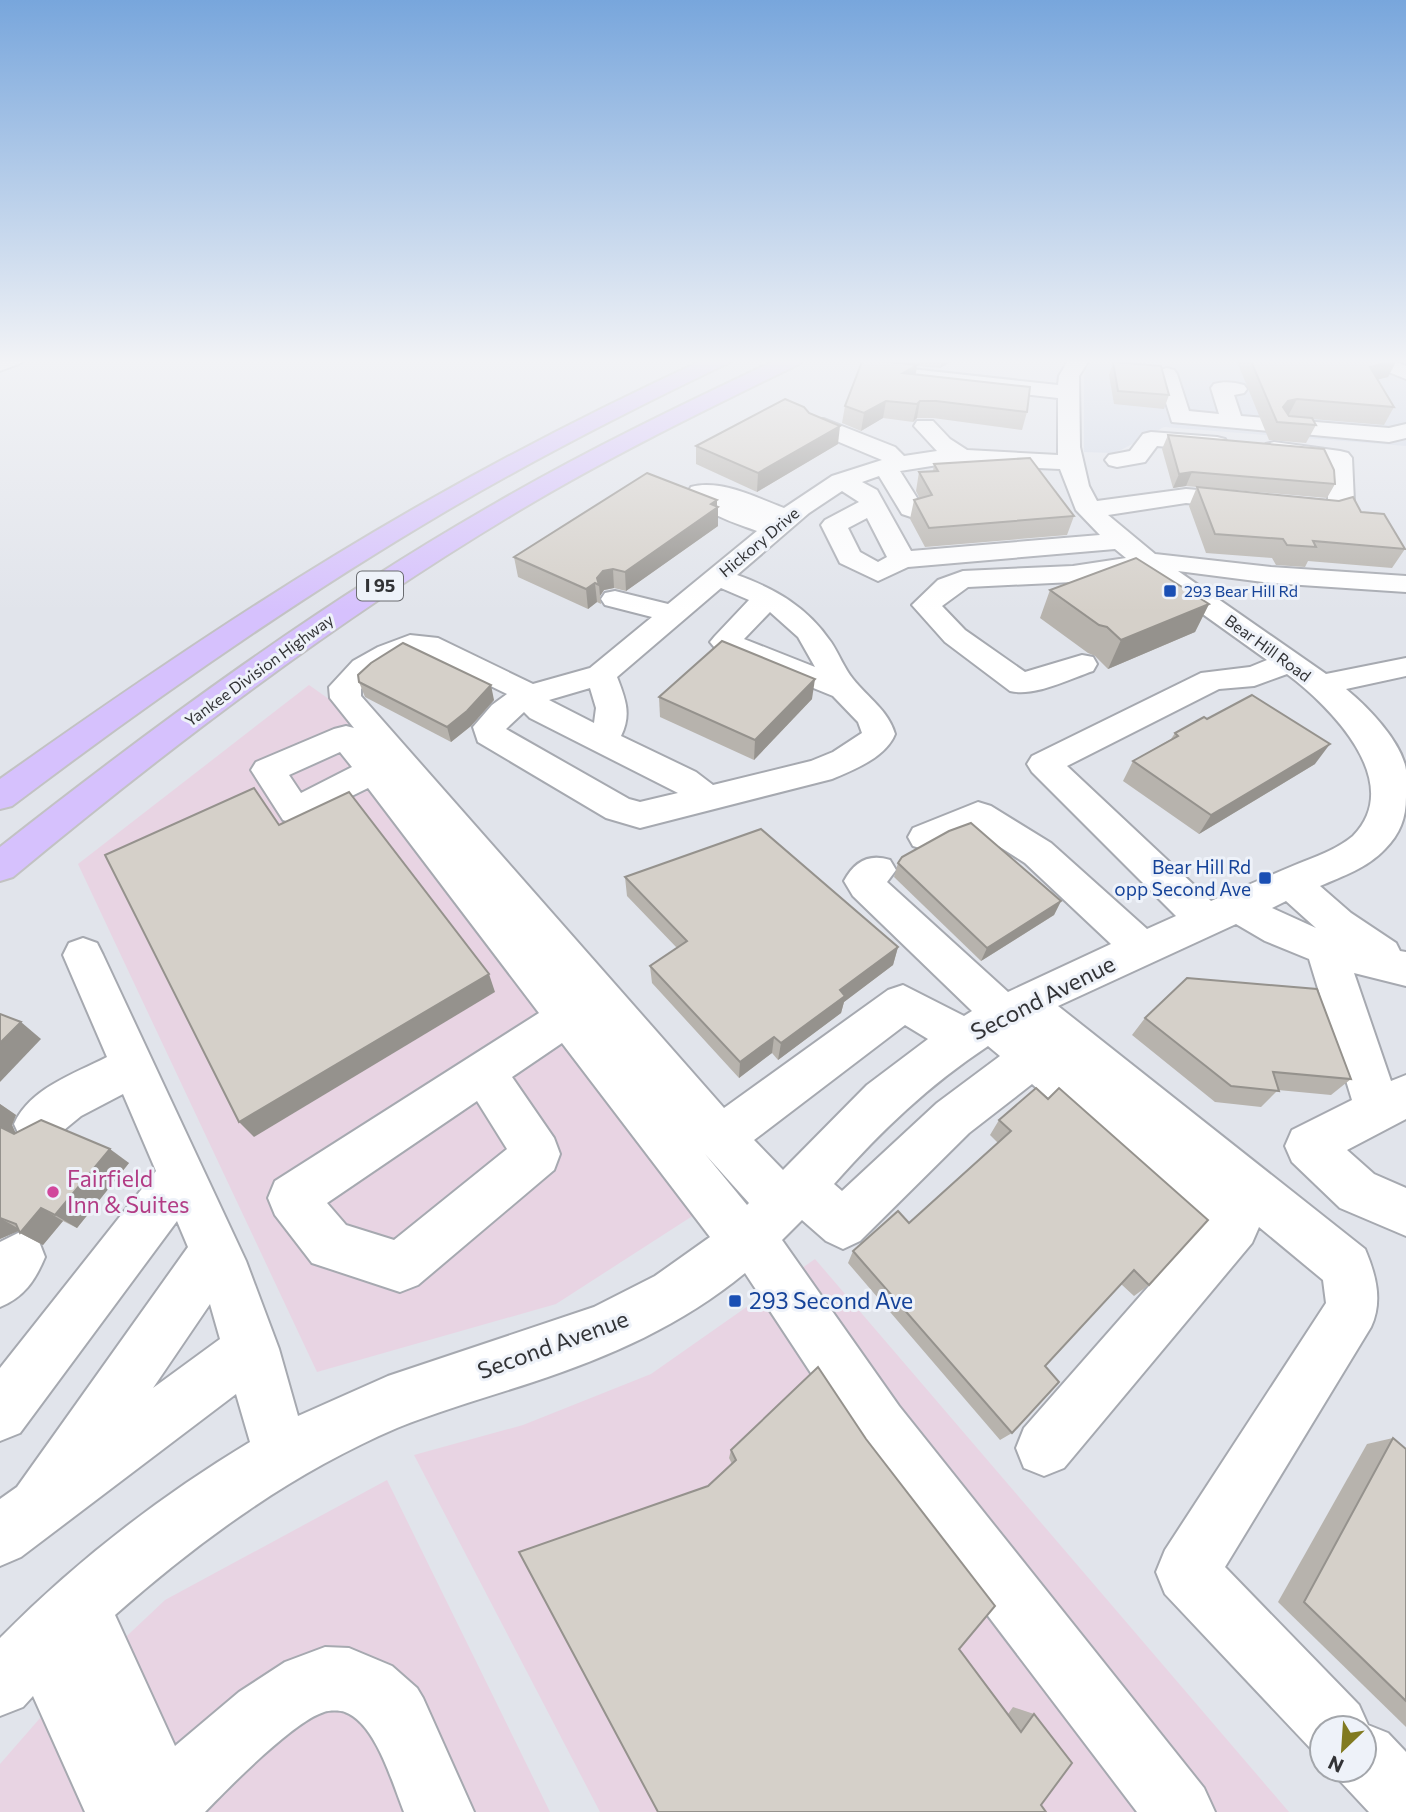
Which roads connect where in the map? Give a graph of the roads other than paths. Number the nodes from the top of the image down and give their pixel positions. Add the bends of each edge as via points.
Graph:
1 (545, 444) edge
2 (623, 444) edge
3 (865, 444) edge
4 (942, 444) edge
5 (1085, 444) edge
6 (1116, 444) edge
7 (1147, 444) edge
8 (1209, 444) edge
9 (960, 456) junction
10 (1087, 457) junction
11 (893, 470) junction
12 (841, 481) junction
13 (1128, 504) junction
14 (873, 505) junction
15 (911, 509) dead end
16 (1089, 510) junction
17 (1108, 543) junction
18 (902, 560) junction
19 (1147, 562) junction
20 (717, 577) junction
21 (1406, 583) edge
22 (768, 597) junction
23 (615, 599) dead end
24 (673, 614) junction
25 (1289, 663) junction
26 (1082, 664) dead end
27 (1406, 667) edge
28 (601, 675) junction
29 (1319, 685) junction
30 (844, 688) junction
31 (526, 696) junction
32 (602, 740) junction
33 (1397, 768) edge
34 (373, 771) dead end
35 (0, 797) edge
36 (709, 800) junction
37 (926, 836) dead end
38 (0, 867) edge
39 (877, 870) dead end
40 (1291, 883) junction
41 (1222, 913) junction
42 (1142, 948) junction
43 (1326, 950) junction
44 (83, 955) dead end
45 (1406, 967) edge
46 (567, 1017) junction
47 (995, 1019) junction
48 (1033, 1057) junction
49 (133, 1066) junction
50 (483, 1072) junction
51 (884, 1099) junction
52 (1392, 1104) edge
53 (37, 1124) edge
54 (931, 1137) junction
55 (720, 1138) junction
56 (182, 1175) junction
57 (1406, 1212) edge
58 (769, 1217) junction
59 (216, 1251) junction
60 (252, 1349) junction
61 (0, 1413) edge
62 (1044, 1448) dead end
63 (283, 1456) junction
64 (18, 1523) edge
65 (40, 1645) edge
66 (1323, 1714) edge
67 (1378, 1772) edge
68 (1406, 1801) edge
69 (148, 1809) edge
70 (439, 1812) edge
71 (1180, 1812) edge

1 - 35 highway, I 95 via 367,545 198,656
2 - 38 highway, Yankee Division Highway / I 95 via 502,509 239,682
3 - 11 street via 883,451
4 - 9 street
5 - 10 street, Bear Hill Road
6 - 10 street
7 - 10 street via 1137,457
8 - 13 street via 1340,458 1342,502 1334,509 1197,497
9 - 10 street, Hickory Drive
9 - 11 street, Hickory Drive
10 - 13 street
10 - 16 street, Bear Hill Road via 1073,482
11 - 12 street, Hickory Drive
11 - 15 street
11 - 17 street via 914,475 998,468 1033,474
12 - 14 street via 864,492
12 - 20 street, Hickory Drive
13 - 16 street
14 - 18 street
14 - 18 street via 834,525 849,557 878,573
16 - 17 street, Bear Hill Road
17 - 18 street
17 - 19 street, Bear Hill Road
19 - 21 street
19 - 25 street, Bear Hill Road
19 - 26 street via 1073,574 963,579 926,605 955,636 1021,684
20 - 22 street
20 - 24 street, Hickory Drive
22 - 30 street via 811,634
22 - 30 street via 725,642
23 - 24 street
24 - 28 street, Hickory Drive
25 - 29 street, Bear Hill Road
25 - 41 street via 1254,676 1212,680 1044,764
27 - 29 street
28 - 31 street
28 - 32 street via 613,713
29 - 33 street, Bear Hill Road via 1368,730
30 - 36 street via 875,721 879,734 872,744 820,771
31 - 32 street via 541,711
31 - 36 street via 495,719 490,734 607,803 640,814
31 - 55 street via 513,684 423,642 376,660 351,680 344,694
32 - 36 street via 692,785
33 - 40 street, Bear Hill Road via 1392,801 1379,833 1348,858
34 - 46 street
37 - 42 street via 978,815 1038,853
39 - 47 street via 866,876 866,886
40 - 41 street, Second Avenue
40 - 45 street via 1351,935
41 - 42 street, Second Avenue
41 - 43 street
42 - 47 street, Second Avenue
43 - 45 street
43 - 52 street
44 - 49 street
46 - 50 street
46 - 58 street
47 - 48 street
47 - 51 street, Second Avenue
47 - 55 street via 902,1003
47 - 66 street via 1347,1267 1353,1309 1187,1572
48 - 54 street
48 - 62 street via 1235,1226
49 - 53 street via 65,1101
49 - 56 street
50 - 50 street via 292,1198 330,1245 400,1267 537,1154
51 - 54 street
51 - 58 street, Second Avenue
52 - 57 street via 1308,1146 1357,1191
54 - 58 street via 843,1224
55 - 58 street
56 - 59 street
56 - 61 street
58 - 63 street, Second Avenue via 691,1282 629,1318 384,1405
58 - 71 street via 879,1426
59 - 60 street
59 - 64 street
60 - 63 street
60 - 64 street
63 - 65 street, Second Avenue via 188,1518
65 - 69 street
67 - 68 street
69 - 70 street via 293,1693 323,1679 339,1679 369,1688 392,1709

